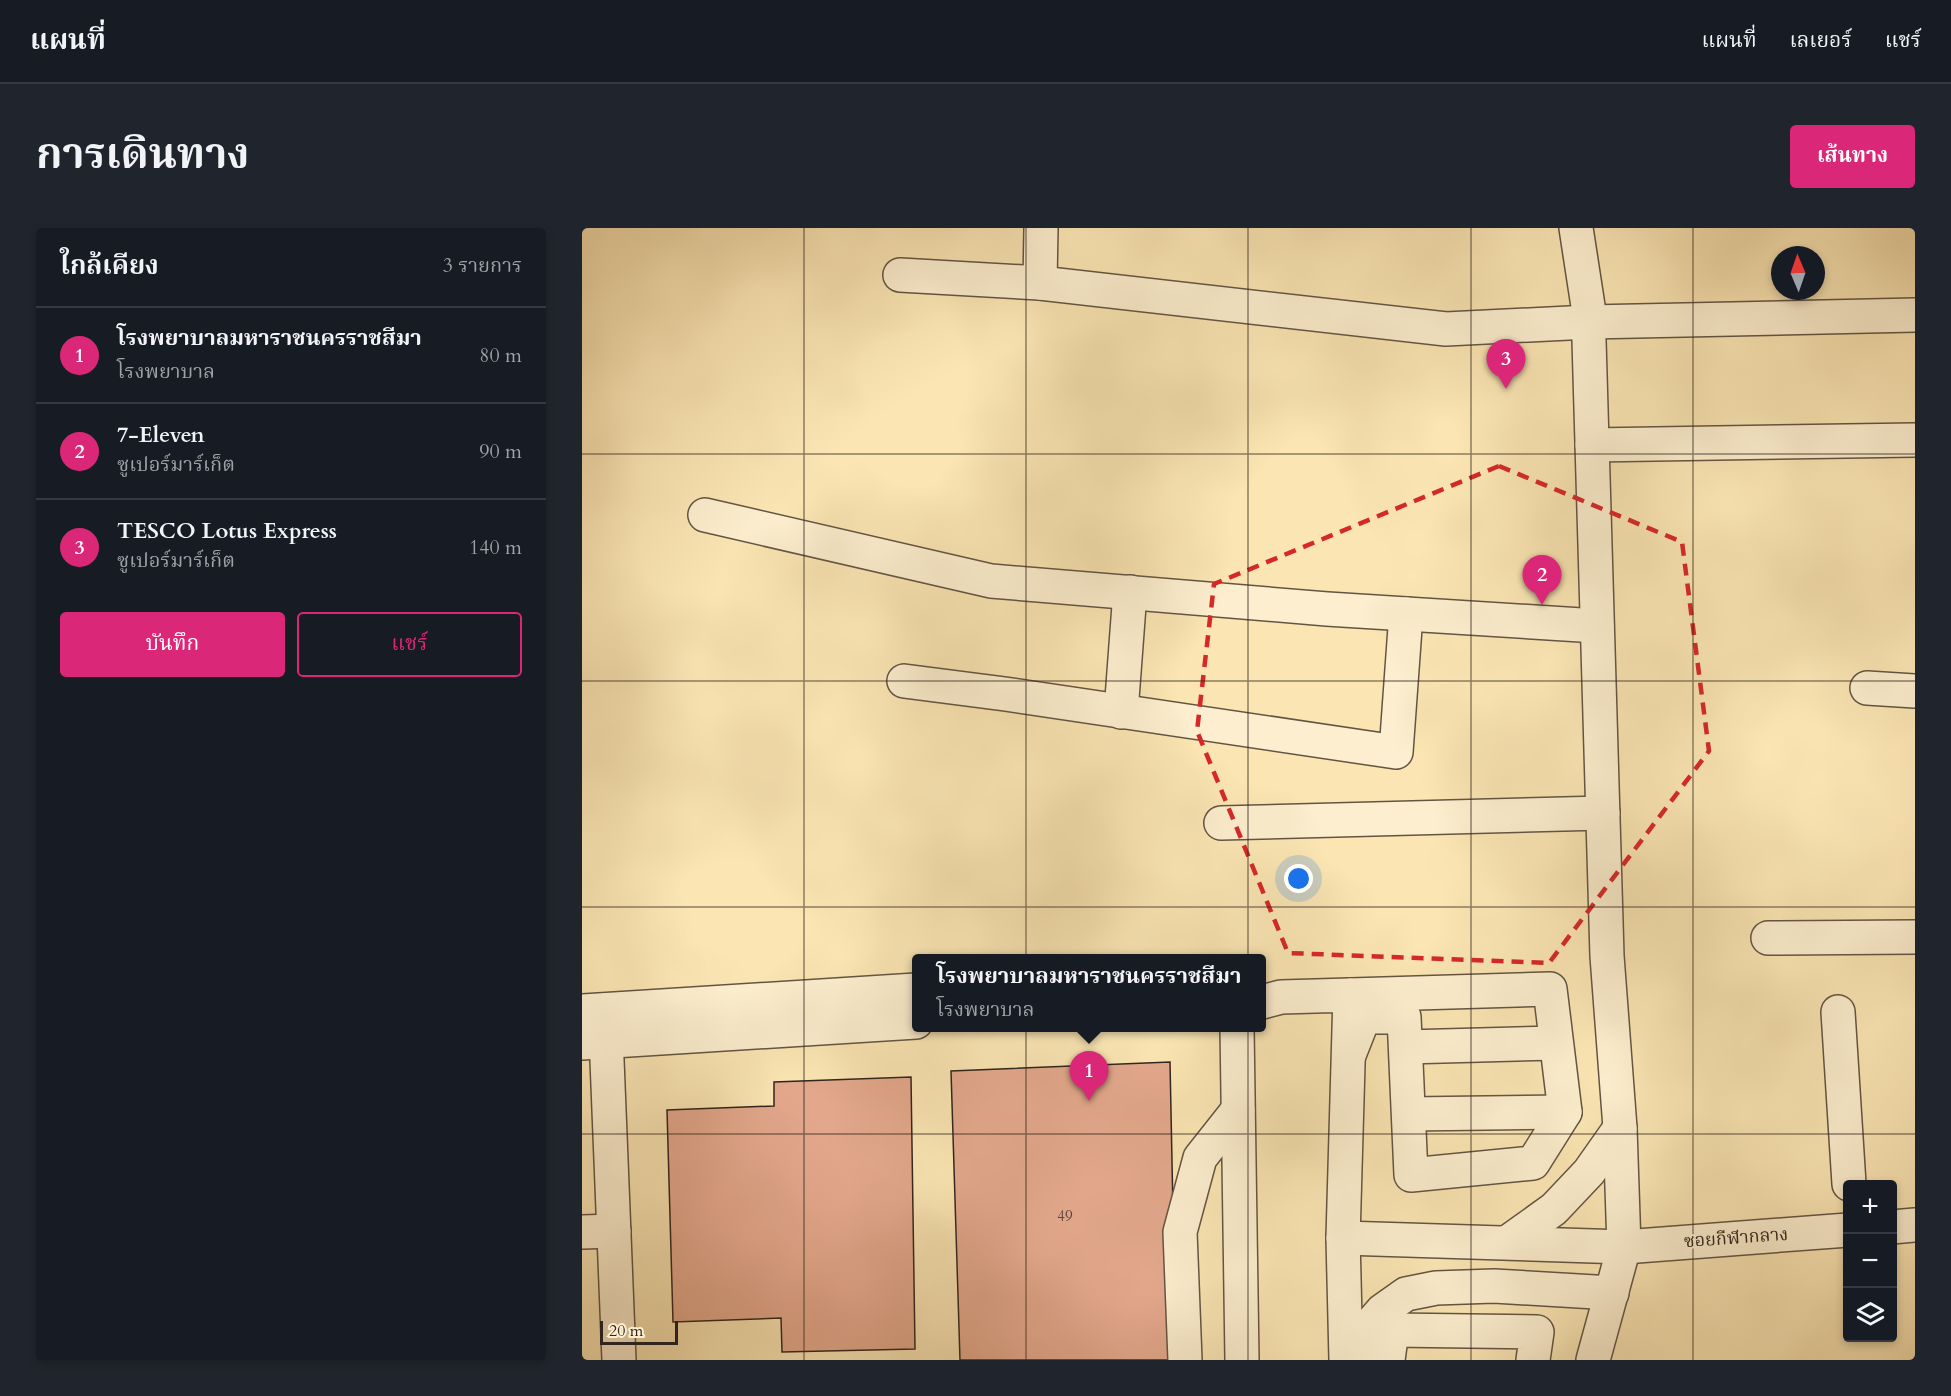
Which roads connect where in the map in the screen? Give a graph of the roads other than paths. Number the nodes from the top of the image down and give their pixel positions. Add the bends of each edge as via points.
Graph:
1 (1041, 228) edge
2 (1576, 228) edge
3 (900, 274) dead end
4 (1040, 283) junction
5 (1915, 315) edge
6 (1589, 322) junction
7 (1915, 440) edge
8 (1592, 445) junction
9 (705, 515) dead end
10 (1130, 592) junction
11 (1406, 614) junction
12 (1598, 626) junction
13 (904, 681) dead end
14 (1867, 688) dead end
15 (1915, 691) edge
16 (1121, 712) junction
17 (1603, 813) junction
18 (1221, 823) dead end
19 (1915, 937) edge
20 (1768, 938) dead end
21 (912, 990) edge
22 (1350, 995) junction
23 (1268, 997) edge
24 (594, 1011) edge
25 (1838, 1012) dead end
26 (912, 1022) edge
27 (1237, 1032) edge
28 (1556, 1042) junction
29 (595, 1043) edge
30 (1406, 1047) junction
31 (1349, 1055) junction
32 (1238, 1110) junction
33 (1565, 1112) junction
34 (1409, 1114) junction
35 (1620, 1128) junction
36 (1849, 1180) edge
37 (1915, 1225) edge
38 (1897, 1227) edge
39 (1843, 1230) edge
40 (614, 1231) junction
41 (582, 1232) edge
42 (1343, 1239) junction
43 (1508, 1242) junction
44 (1624, 1247) junction
45 (1612, 1293) junction
46 (619, 1360) edge
47 (1185, 1360) edge
48 (1242, 1360) edge
49 (1346, 1360) edge
50 (1358, 1360) edge
51 (1388, 1360) edge
52 (1533, 1360) edge
53 (1593, 1360) edge

1 - 4 street
2 - 6 street
3 - 4 street
4 - 6 street via 1446,329
5 - 6 street
6 - 8 street
7 - 8 street
8 - 12 street
9 - 10 street via 991,581
10 - 11 street
10 - 16 street
11 - 12 street
11 - 16 street via 1396,752
12 - 17 street
13 - 16 street
14 - 15 street
17 - 18 street
17 - 35 street via 1607,956
19 - 20 street
21 - 24 street
22 - 23 street
22 - 28 street via 1550,989
22 - 31 street
24 - 29 street
25 - 36 street
26 - 29 street
27 - 32 street
28 - 30 street
28 - 33 street
29 - 40 street
30 - 31 street via 1404,1017 1364,1017
30 - 34 street
31 - 42 street
32 - 47 street via 1200,1158 1180,1232
32 - 48 street
33 - 34 street
33 - 34 street via 1533,1163 1411,1175
35 - 43 street via 1589,1172 1554,1209
35 - 44 street
37 - 38 street
39 - 44 street, ซอยกีฬากลาง
40 - 41 street
40 - 46 street
42 - 43 street, ซอยกีฬากลาง
42 - 49 street
43 - 44 street, ซอยกีฬากลาง
44 - 45 street
45 - 50 street via 1494,1286 1436,1288 1406,1294 1369,1326
45 - 53 street
51 - 52 street via 1392,1330 1537,1332

